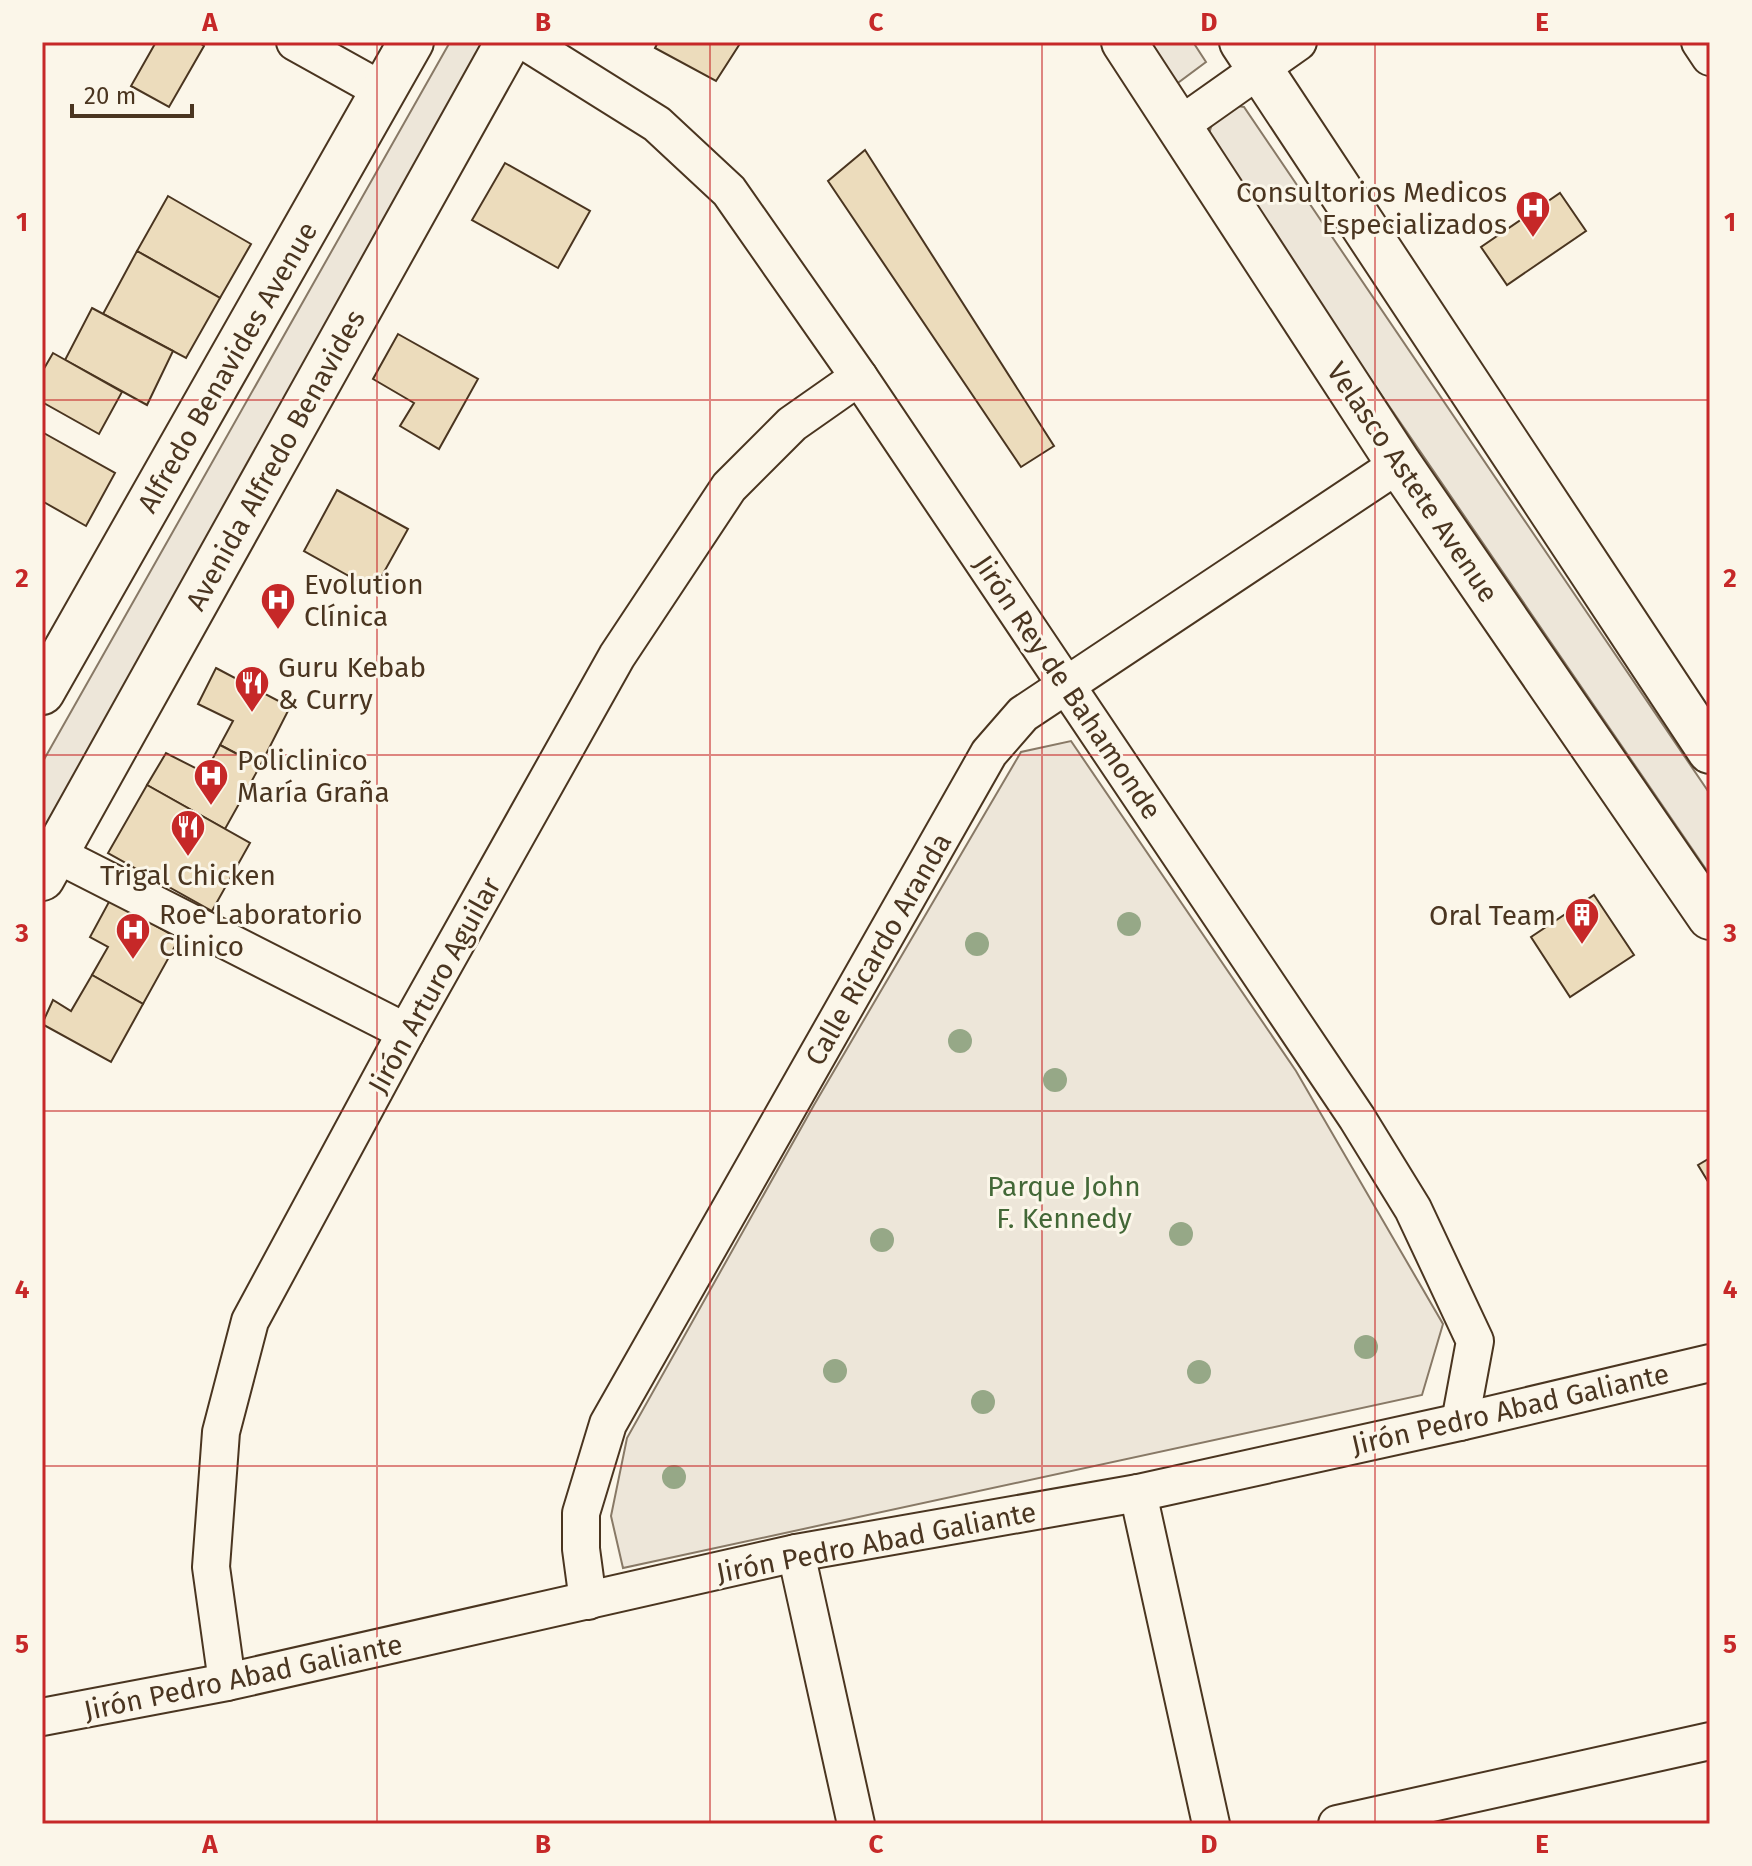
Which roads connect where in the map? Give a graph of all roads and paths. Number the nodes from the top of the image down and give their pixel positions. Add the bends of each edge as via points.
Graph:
1 (295, 42) edge
2 (411, 42) edge
3 (508, 42) edge
4 (526, 42) edge
5 (1124, 42) edge
6 (1298, 42) edge
7 (1700, 42) edge
8 (1251, 55) edge
9 (1710, 57) edge
10 (383, 91) junction
11 (1179, 126) junction
12 (859, 377) junction
13 (1399, 464) junction
14 (1066, 685) junction
15 (42, 692) edge
16 (1710, 751) edge
17 (49, 866) edge
18 (1710, 917) edge
19 (406, 1032) junction
20 (1710, 1363) edge
21 (1460, 1422) junction
22 (1138, 1493) junction
23 (796, 1553) junction
24 (588, 1601) junction
25 (227, 1682) junction
26 (42, 1717) edge
27 (1710, 1741) edge
28 (856, 1824) edge
29 (1211, 1824) edge
30 (1337, 1824) edge

1 - 10 street
2 - 10 main road, Alfredo Benavides Avenue
3 - 17 main road, Avenida Alfredo Benavides
4 - 12 street, Jirón Rey de Bahamonde via 657,124 729,191
5 - 11 main road, Velasco Astete Avenue
6 - 8 street
7 - 9 street
8 - 11 street
8 - 16 main road
10 - 15 main road, Alfredo Benavides Avenue
11 - 13 main road, Velasco Astete Avenue
12 - 14 street, Jirón Rey de Bahamonde
12 - 19 street, Jirón Arturo Aguilar via 792,424 729,487 617,656
13 - 14 street, Calle Ricardo Aranda
13 - 18 main road, Velasco Astete Avenue
14 - 21 street, Jirón Rey de Bahamonde via 1413,1209 1475,1341
14 - 24 street, Calle Ricardo Aranda via 1023,714 989,753 608,1424 581,1513
17 - 19 street
19 - 25 street, Jirón Arturo Aguilar via 250,1321 221,1432 211,1567
20 - 21 street, Jirón Pedro Abad Galiante
21 - 22 street, Jirón Pedro Abad Galiante
22 - 23 street, Jirón Pedro Abad Galiante
22 - 29 street
23 - 24 street, Jirón Pedro Abad Galiante
23 - 28 street
24 - 25 street, Jirón Pedro Abad Galiante
25 - 26 street, Jirón Pedro Abad Galiante
27 - 30 street

